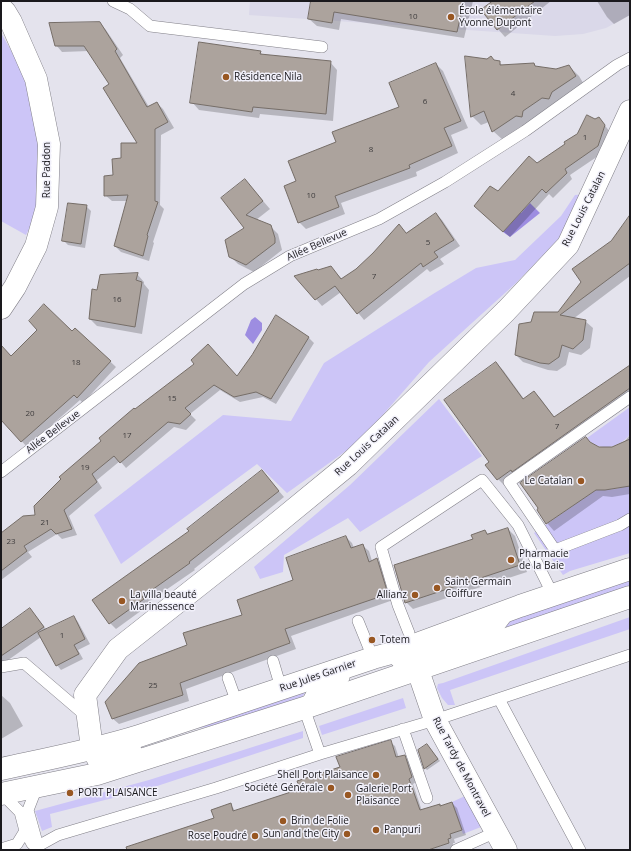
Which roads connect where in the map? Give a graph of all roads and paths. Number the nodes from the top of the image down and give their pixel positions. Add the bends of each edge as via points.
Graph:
1 (113, 1) edge
2 (1, 8) edge
3 (322, 47) dead end
4 (630, 58) edge
5 (630, 111) edge
6 (1, 308) edge
7 (630, 398) edge
8 (1, 472) edge
9 (630, 519) edge
10 (630, 568) edge
11 (548, 585) dead end
12 (630, 597) edge
13 (502, 613) junction
14 (358, 620) dead end
15 (409, 633) dead end
16 (395, 652) junction
17 (630, 655) edge
18 (373, 658) junction
19 (273, 661) dead end
20 (1, 667) edge
21 (417, 670) junction
22 (228, 678) dead end
23 (281, 688) junction
24 (499, 699) junction
25 (237, 703) junction
26 (304, 708) junction
27 (88, 718) junction
28 (435, 720) junction
29 (403, 729) junction
30 (219, 735) junction
31 (92, 748) junction
32 (320, 754) junction
33 (1, 769) edge
34 (37, 787) junction
35 (1, 791) edge
36 (427, 798) dead end
37 (25, 831) junction
38 (501, 841) edge
39 (39, 848) edge
40 (1, 849) edge
41 (456, 850) edge
42 (580, 850) edge

1 - 3 lane via 130,9 150,26
2 - 6 street, Rue Paddon via 36,79 49,144 47,207 36,246
4 - 8 lane, Allée Bellevue via 525,131 445,182 379,219 290,256 244,284
5 - 27 street, Rue Louis Catalan via 568,245 506,310 348,465 118,649 85,695
7 - 9 lane via 508,482 555,550
10 - 13 street, Rue Jules Garnier
11 - 15 lane via 518,525 482,480 381,547
12 - 21 street
13 - 16 street, Rue Jules Garnier
13 - 21 street via 490,629 424,654
14 - 18 lane
16 - 18 street, Rue Jules Garnier
16 - 21 street, Rue Tardy de Montravel via 402,659 413,656
16 - 26 lane via 385,662 313,691
17 - 24 lane
18 - 23 street, Rue Jules Garnier
19 - 23 lane
20 - 27 lane via 24,663
21 - 26 street
21 - 28 street, Rue Tardy de Montravel
22 - 25 lane
23 - 25 street, Rue Jules Garnier
24 - 28 lane
24 - 42 lane
25 - 31 street, Rue Jules Garnier via 107,746
26 - 30 street
26 - 32 lane
27 - 31 street, Rue Louis Catalan
28 - 29 lane
28 - 38 street, Rue Tardy de Montravel
29 - 32 lane
29 - 36 lane
30 - 31 street via 200,733 109,762 98,759
30 - 34 street via 97,774
31 - 33 street, Rue Jules Garnier
31 - 35 street via 78,771
32 - 39 lane via 58,835
34 - 35 street
34 - 39 lane via 28,810
35 - 37 lane via 20,812
37 - 39 lane via 32,844
37 - 40 lane via 17,844
38 - 41 lane

